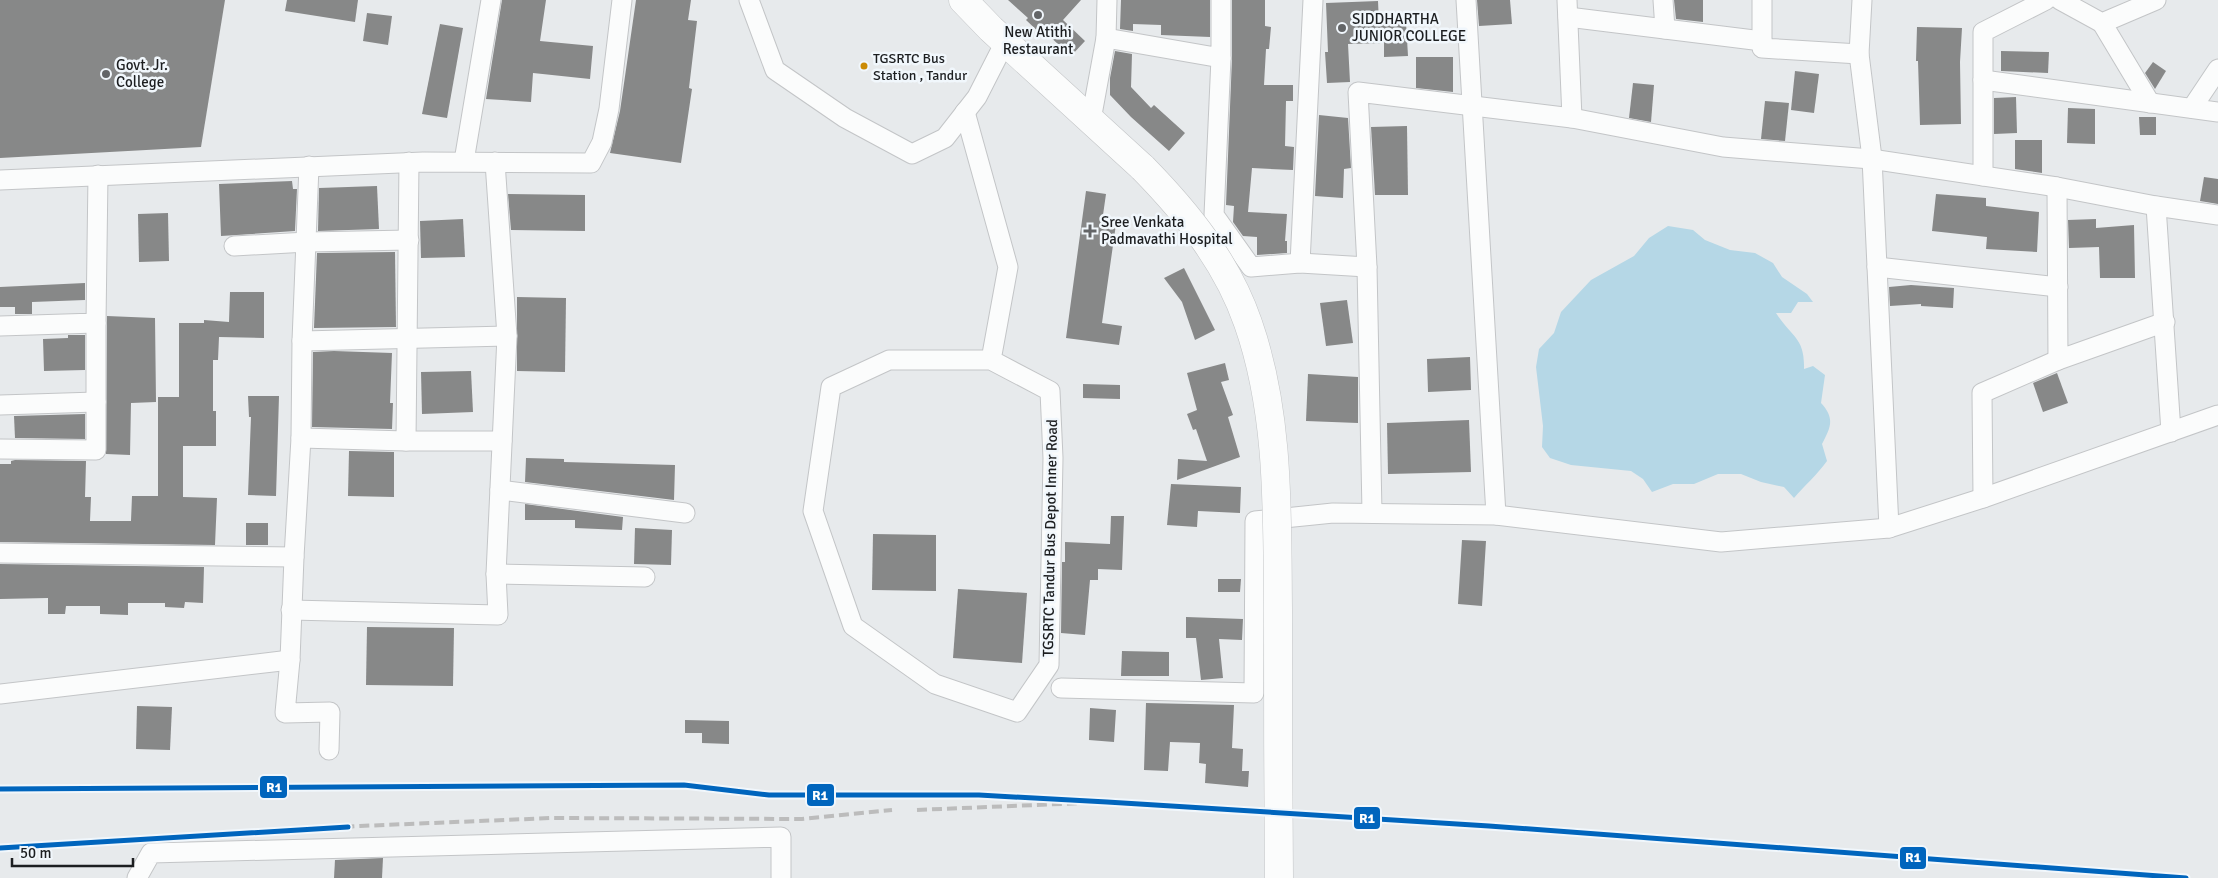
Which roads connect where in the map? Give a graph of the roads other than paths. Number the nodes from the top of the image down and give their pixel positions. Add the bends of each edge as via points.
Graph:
1 (491, 0) edge
2 (622, 0) edge
3 (749, 0) edge
4 (963, 0) edge
5 (1108, 0) edge
6 (1221, 0) edge
7 (1313, 0) edge
8 (1466, 0) edge
9 (1663, 0) edge
10 (1762, 0) edge
11 (1862, 0) edge
12 (2046, 0) edge
13 (2060, 0) edge
14 (2156, 0) edge
15 (1567, 9) edge
16 (2102, 23) junction
17 (1665, 29) junction
18 (1106, 38) junction
19 (1762, 41) junction
20 (1005, 42) junction
21 (1859, 54) junction
22 (1221, 58) junction
23 (2218, 69) edge
24 (1983, 80) junction
25 (2150, 103) junction
26 (1471, 105) junction
27 (2192, 108) junction
28 (965, 112) junction
29 (2218, 112) edge
30 (1572, 118) junction
31 (1092, 120) junction
32 (1871, 159) junction
33 (464, 161) junction
34 (409, 162) junction
35 (495, 162) junction
36 (310, 166) junction
37 (98, 175) junction
38 (1983, 176) junction
39 (0, 180) edge
40 (2057, 187) junction
41 (2156, 206) junction
42 (2218, 215) edge
43 (409, 240) junction
44 (307, 242) junction
45 (234, 246) dead end
46 (1300, 263) junction
47 (1367, 267) junction
48 (1877, 267) junction
49 (2058, 287) junction
50 (2165, 322) junction
51 (96, 323) junction
52 (0, 326) edge
53 (507, 336) junction
54 (407, 339) junction
55 (302, 341) junction
56 (991, 360) junction
57 (2058, 360) junction
58 (96, 402) junction
59 (0, 405) edge
60 (2218, 415) edge
61 (2171, 432) junction
62 (301, 438) junction
63 (406, 441) junction
64 (502, 441) junction
65 (0, 450) edge
66 (500, 490) junction
67 (1984, 498) junction
68 (1372, 512) junction
69 (685, 513) dead end
70 (1496, 515) junction
71 (1889, 528) junction
72 (0, 553) edge
73 (294, 557) junction
74 (496, 574) junction
75 (646, 577) dead end
76 (291, 610) junction
77 (290, 660) junction
78 (1061, 688) dead end
79 (0, 694) edge
80 (329, 750) dead end
81 (137, 878) edge
82 (781, 878) edge
83 (1279, 878) edge

1 - 33 street
2 - 35 street via 609,109 602,142 591,163
3 - 28 street via 775,70 844,118 912,154 945,138
4 - 20 highway
5 - 18 street
6 - 22 street
7 - 46 street
8 - 26 street
9 - 17 street
10 - 19 street
11 - 21 street
12 - 24 street via 1983,32
13 - 16 street
14 - 16 street
15 - 17 street
15 - 30 street
16 - 25 street
17 - 19 street
18 - 22 street
18 - 31 street
19 - 21 street via 1762,48
20 - 28 street
20 - 31 highway
21 - 32 street
22 - 46 street via 1214,215 1251,267
23 - 27 street
24 - 25 street
24 - 38 street
25 - 27 street
26 - 30 street
26 - 47 street via 1358,92
26 - 70 street
27 - 29 street
28 - 56 street via 1008,267
30 - 32 street via 1723,147
31 - 83 highway, bridge via 1143,168 1210,247 1231,282 1248,321 1260,361 1269,400 1273,445
32 - 38 street
32 - 48 street
33 - 34 street
33 - 35 street
34 - 36 street
34 - 43 street
35 - 53 street
36 - 37 street
36 - 44 street
37 - 39 street
37 - 51 street
38 - 40 street
40 - 41 street
40 - 49 street
41 - 42 street
41 - 50 street
43 - 44 street
43 - 54 street
44 - 45 street
44 - 55 street
46 - 47 street
47 - 68 street
48 - 49 street
48 - 71 street
49 - 57 street
50 - 57 street
50 - 61 street
51 - 52 street
51 - 58 street
53 - 54 street
53 - 64 street
54 - 55 street
54 - 63 street
55 - 62 street
56 - 56 street, TGSRTC Tandur Bus Depot Inner Road via 888,360 831,387 813,512 853,626 935,684 1017,712 1048,665 1053,458 1050,391
57 - 67 street via 1982,393
58 - 59 street
58 - 65 street via 96,450
60 - 61 street
61 - 67 street
62 - 63 street
62 - 73 street
63 - 64 street
64 - 66 street
66 - 69 street
66 - 74 street
67 - 71 street
68 - 70 street
68 - 78 street via 1298,515 1255,522 1254,692
70 - 71 street via 1721,542
72 - 73 street
73 - 76 street
74 - 75 street
74 - 76 street via 498,616
76 - 77 street
77 - 79 street
77 - 80 street via 285,713 330,712
81 - 82 street via 150,853 781,837

